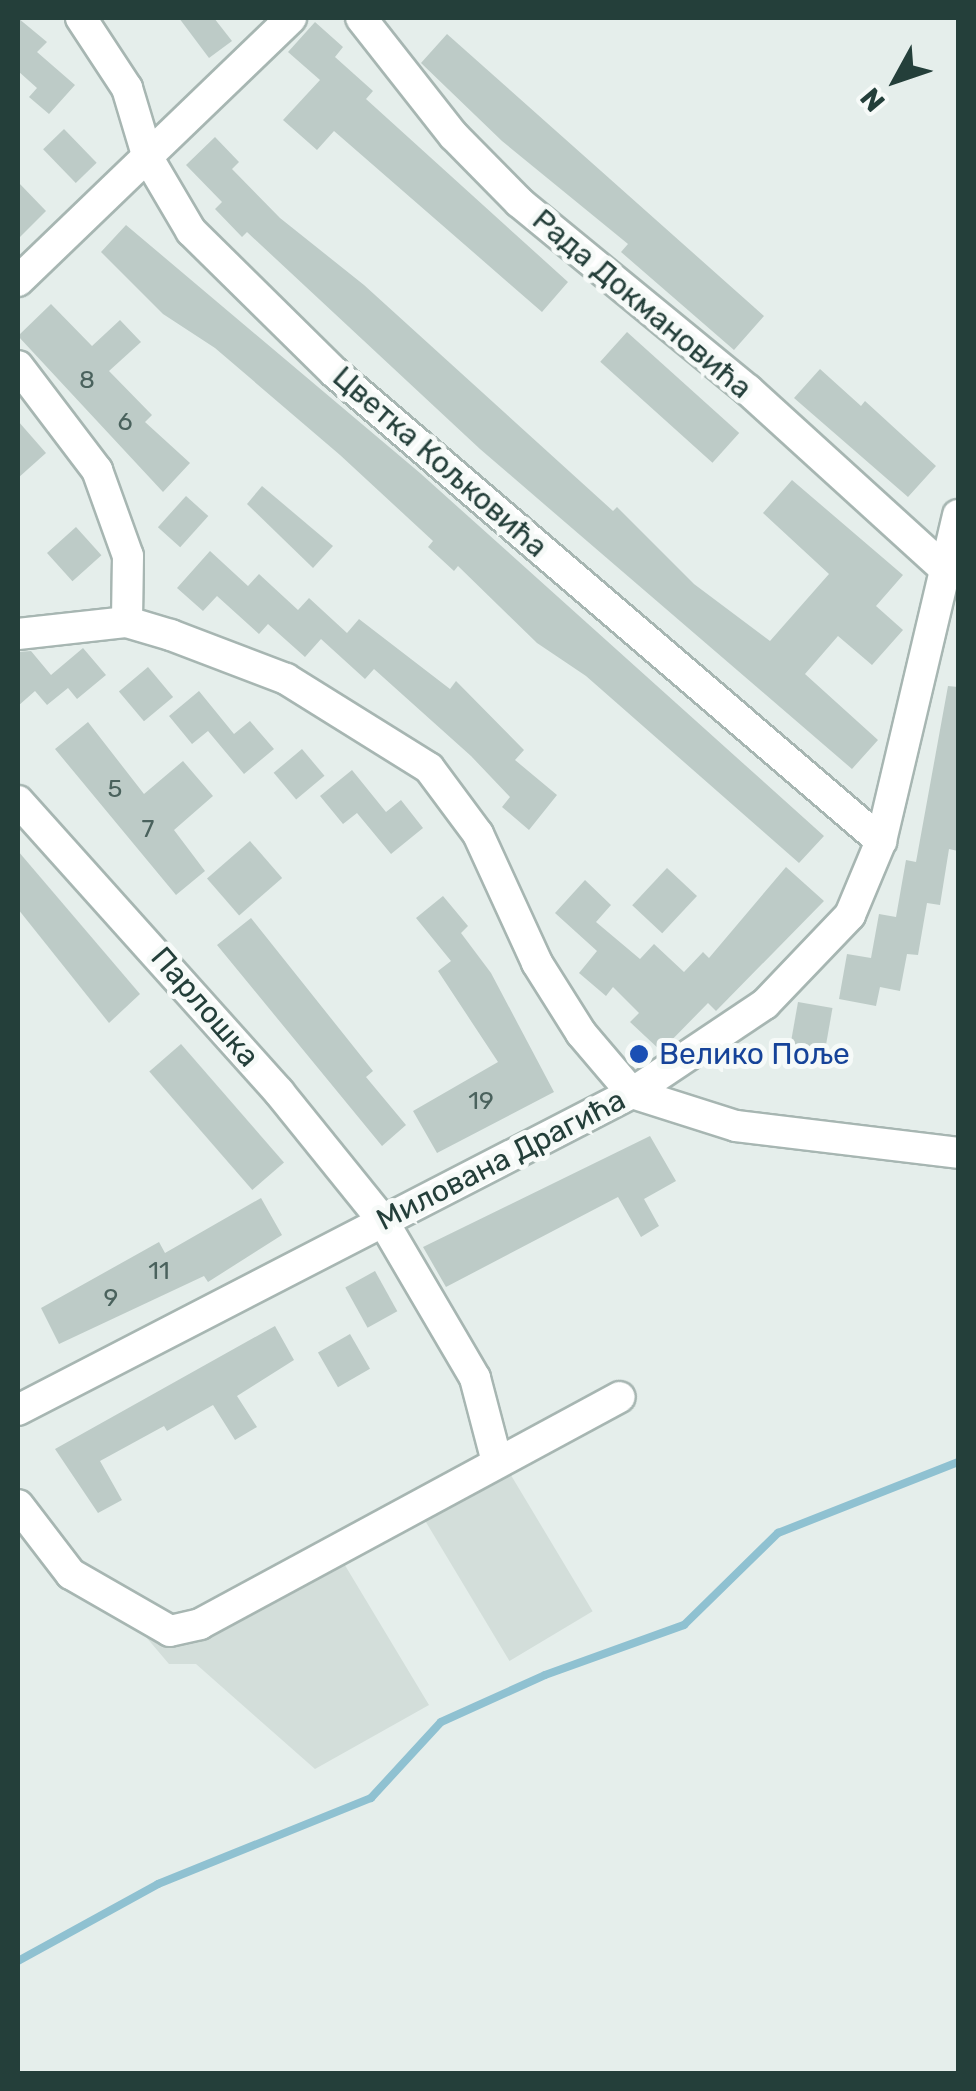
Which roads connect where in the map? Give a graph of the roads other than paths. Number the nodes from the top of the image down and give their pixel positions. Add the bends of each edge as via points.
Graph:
1 (81, 18) edge
2 (291, 18) edge
3 (361, 18) edge
4 (148, 158) junction
5 (18, 281) edge
6 (18, 366) edge
7 (958, 516) edge
8 (946, 570) junction
9 (127, 622) junction
10 (18, 634) edge
11 (18, 801) edge
12 (881, 841) junction
13 (632, 1093) junction
14 (958, 1153) edge
15 (382, 1221) junction
16 (619, 1396) dead end
17 (18, 1410) edge
18 (497, 1462) junction
19 (18, 1504) edge

1 - 4 street, Цветка Кољковића via 128,88
2 - 4 street
3 - 8 street, Рада Докмановића via 454,136 519,202 748,390
4 - 5 street
4 - 12 street, Цветка Кољковића via 192,231 334,372
6 - 9 street via 97,470 128,556
7 - 8 street, Милована Драгића
8 - 12 street, Милована Драгића
9 - 10 street
9 - 13 street via 286,680 429,768 478,834 537,962 581,1033
11 - 15 street, Парлошка via 127,917
12 - 13 street, Милована Драгића via 850,915 765,1004
13 - 14 street via 736,1126
13 - 15 street, Милована Драгића
15 - 17 street, Милована Драгића
15 - 18 street, Парлошка via 475,1378
16 - 18 street
18 - 19 street via 200,1624 170,1631 70,1574

